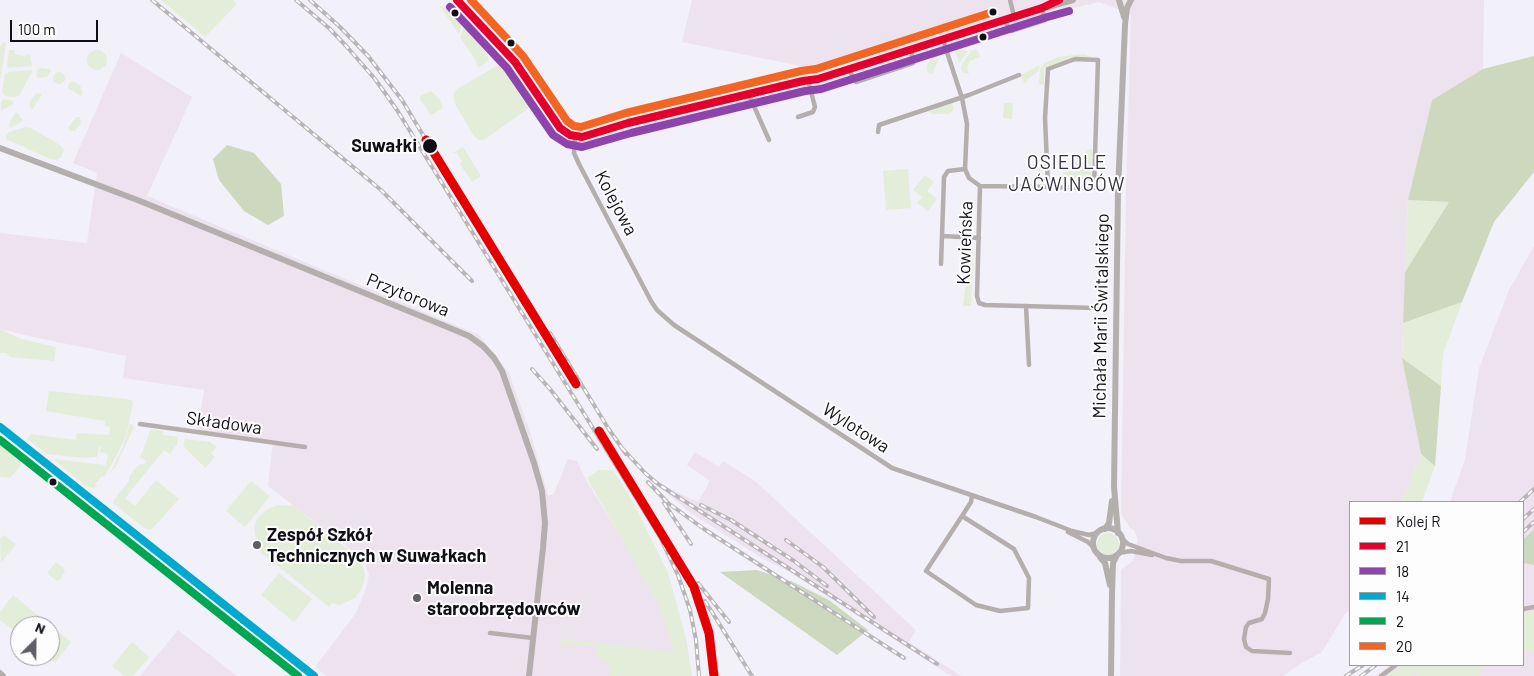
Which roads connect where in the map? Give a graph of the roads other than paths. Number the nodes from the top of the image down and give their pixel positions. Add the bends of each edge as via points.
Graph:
1 (457, 0) edge
2 (1010, 0) edge
3 (1059, 0) edge
4 (1073, 0) edge
5 (1119, 0) edge
6 (1131, 0) edge
7 (1065, 1) edge
8 (1042, 8) junction
9 (1014, 16) junction
10 (1004, 20) junction
11 (1125, 25) junction
12 (943, 40) junction
13 (912, 49) junction
14 (849, 70) junction
15 (1020, 75) dead end
16 (808, 80) junction
17 (749, 95) junction
18 (962, 98) junction
19 (798, 117) dead end
20 (878, 132) dead end
21 (575, 136) junction
22 (769, 140) dead end
23 (0, 148) edge
24 (965, 169) junction
25 (980, 186) junction
26 (1048, 187) junction
27 (942, 236) junction
28 (979, 238) junction
29 (941, 264) dead end
30 (1026, 306) junction
31 (1097, 308) dead end
32 (657, 310) joint
33 (1029, 365) dead end
34 (140, 424) dead end
35 (0, 427) edge
36 (305, 447) dead end
37 (1114, 487) junction
38 (972, 496) junction
39 (962, 516) junction
40 (1061, 527) junction
41 (1105, 528) junction
42 (1097, 533) junction
43 (1120, 536) junction
44 (1093, 547) junction
45 (1118, 554) junction
46 (1159, 556) junction
47 (1100, 557) junction
48 (1112, 593) junction
49 (490, 633) dead end
50 (533, 638) junction
51 (1290, 653) dead end
52 (1395, 666) edge
53 (0, 673) edge
54 (3, 676) edge
55 (314, 676) edge
56 (529, 676) edge
57 (1111, 676) edge
58 (1381, 676) edge

1 - 21 street via 515,62 560,128
2 - 9 street
3 - 8 street
4 - 7 street
5 - 11 street, Michała Marii Świtalskiego
6 - 11 street, Michała Marii Świtalskiego
7 - 8 street
8 - 9 street
8 - 10 street via 1045,20 1011,32
9 - 10 street
10 - 12 street
11 - 37 street, Michała Marii Świtalskiego via 1118,190
12 - 13 street
12 - 18 street
13 - 14 street
13 - 14 street via 913,63 856,82
14 - 16 street
15 - 18 street
16 - 17 street
16 - 19 street via 815,107 813,112
17 - 21 street via 628,123 587,136
17 - 22 street
18 - 20 street via 878,125
18 - 24 street via 967,124
21 - 32 street, Kolejowa via 576,158
23 - 50 street, Przytorowa via 140,201 469,336 484,346 509,386 542,492 544,531
24 - 25 street via 969,178
24 - 27 street via 948,171 944,177
25 - 26 street
25 - 28 street, Kowieńska
26 - 26 street via 1094,188 1098,60 1075,59 1048,69 1045,118
27 - 28 street
27 - 29 street
28 - 30 street, Kowieńska via 979,302
30 - 31 street, Kowieńska
30 - 33 street
32 - 38 street, Wylotowa via 674,325 892,468
34 - 36 street, Składowa
35 - 55 street
37 - 41 street, Michała Marii Świtalskiego via 1110,517
37 - 43 street, Michała Marii Świtalskiego
38 - 39 street
38 - 40 street, Wylotowa
39 - 39 street via 926,571 976,605 1000,611 1028,608 1029,578 1014,549
40 - 42 street, Wylotowa via 1086,534
40 - 44 street, Wylotowa
41 - 42 street
41 - 43 street
42 - 44 street
43 - 45 street via 1123,545
43 - 46 street via 1128,544
44 - 47 street
45 - 46 street via 1131,551
45 - 47 street via 1110,558
45 - 48 street via 1113,563
46 - 51 street via 1181,561 1211,561 1269,580 1266,613 1262,619 1248,623 1244,640 1246,647 1252,651
47 - 48 street via 1105,564
48 - 57 street
49 - 50 street
50 - 56 street, Przytorowa
52 - 58 street
53 - 54 street

